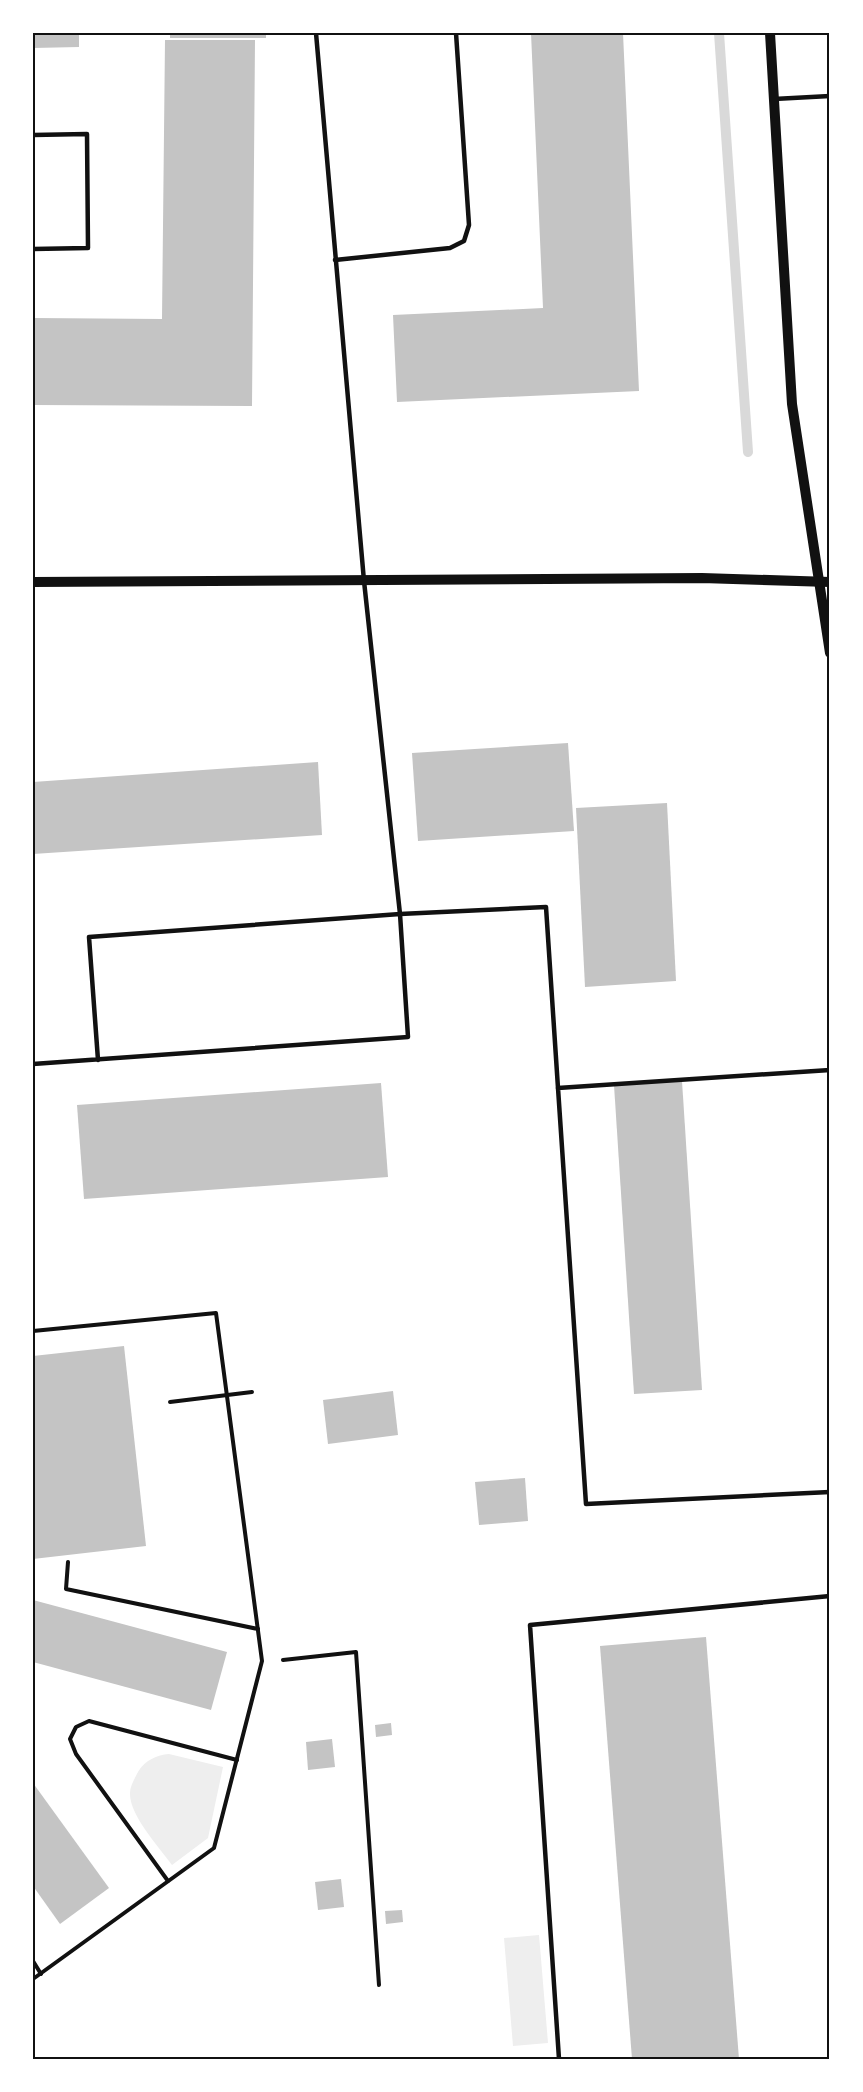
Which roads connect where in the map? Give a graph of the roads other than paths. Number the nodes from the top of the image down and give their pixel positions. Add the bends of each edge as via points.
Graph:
1 (316, 33) edge
2 (456, 33) edge
3 (770, 33) edge
4 (830, 96) edge
5 (774, 99) junction
6 (33, 135) edge
7 (33, 249) edge
8 (335, 260) junction
9 (364, 581) junction
10 (33, 582) edge
11 (825, 582) edge
12 (830, 653) edge
13 (400, 914) junction
14 (98, 1060) junction
15 (33, 1064) edge
16 (830, 1070) edge
17 (558, 1088) junction
18 (830, 1492) edge
19 (830, 1596) edge
20 (559, 2059) edge

1 - 8 lane
2 - 8 lane via 469,225 464,241 450,248
3 - 5 street
4 - 5 lane
5 - 11 street via 792,404
6 - 7 lane via 87,134 88,237 88,248
8 - 9 lane
9 - 10 street
9 - 11 street via 710,578
9 - 13 lane
11 - 12 street
13 - 14 lane via 408,1037
13 - 14 lane via 89,937
13 - 17 lane via 546,907
14 - 15 lane
16 - 17 lane
17 - 18 lane via 586,1504
19 - 20 lane via 530,1625

